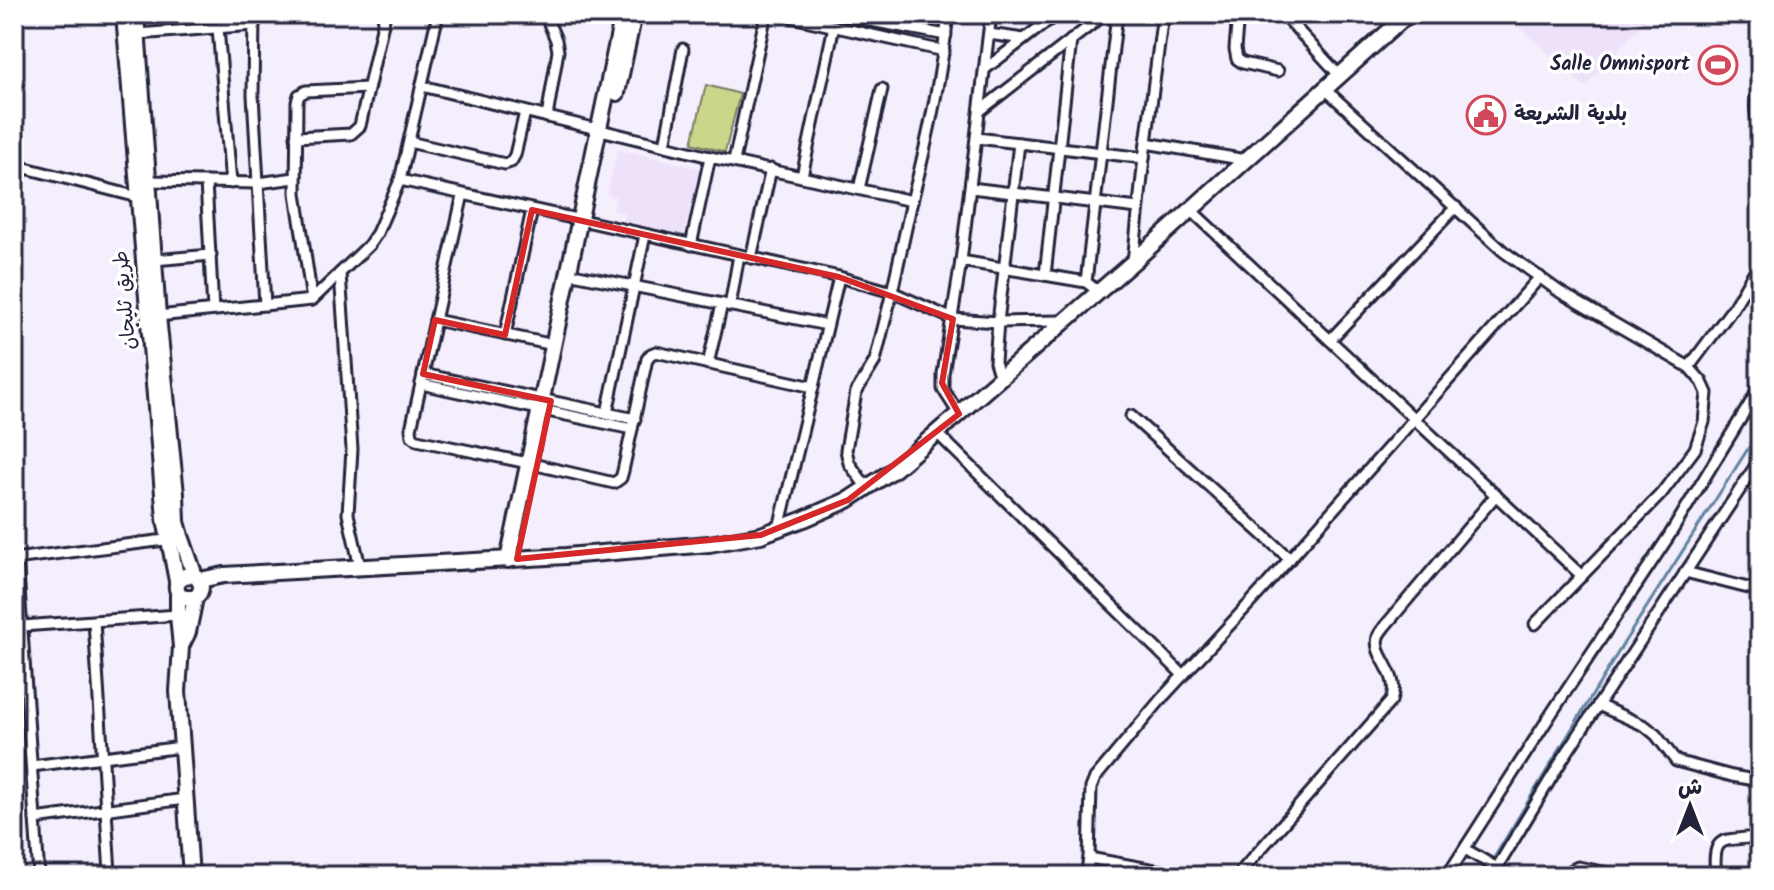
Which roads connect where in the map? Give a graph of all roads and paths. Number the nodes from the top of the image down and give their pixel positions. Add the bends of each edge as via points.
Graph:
1 (124, 14) edge
2 (136, 14) edge
3 (227, 14) edge
4 (385, 14) edge
5 (438, 14) edge
6 (545, 14) edge
7 (623, 14) edge
8 (634, 14) edge
9 (766, 14) edge
10 (778, 14) edge
11 (833, 14) edge
12 (948, 14) edge
13 (991, 14) edge
14 (1040, 14) edge
15 (1057, 14) edge
16 (1105, 14) edge
17 (1117, 14) edge
18 (1163, 14) edge
19 (1238, 14) edge
20 (1283, 14) edge
21 (1408, 14) edge
22 (254, 20) edge
23 (834, 26) junction
24 (218, 28) junction
25 (1038, 28) junction
26 (138, 34) junction
27 (989, 34) junction
28 (946, 35) junction
29 (1024, 39) junction
30 (1071, 40) junction
31 (683, 49) dead end
32 (944, 51) junction
33 (985, 69) junction
34 (1278, 71) dead end
35 (1340, 76) junction
36 (1760, 85) edge
37 (422, 86) junction
38 (368, 88) junction
39 (882, 89) dead end
40 (1325, 89) junction
41 (981, 110) junction
42 (525, 112) junction
43 (547, 117) junction
44 (1760, 128) edge
45 (604, 132) junction
46 (296, 137) junction
47 (977, 138) junction
48 (409, 142) junction
49 (1019, 143) junction
50 (1146, 143) junction
51 (665, 145) junction
52 (1060, 147) junction
53 (1101, 152) junction
54 (710, 157) junction
55 (1144, 158) junction
56 (1246, 160) junction
57 (734, 161) junction
58 (14, 165) edge
59 (771, 169) junction
60 (802, 176) junction
61 (295, 178) junction
62 (400, 180) junction
63 (149, 181) junction
64 (206, 182) junction
65 (231, 183) junction
66 (258, 183) junction
67 (971, 188) junction
68 (859, 189) junction
69 (1013, 193) junction
70 (463, 194) junction
71 (144, 198) junction
72 (1054, 198) junction
73 (912, 201) junction
74 (1095, 202) junction
75 (1456, 207) junction
76 (1138, 208) junction
77 (532, 210) junction
78 (1191, 210) junction
79 (585, 222) junction
80 (645, 235) junction
81 (691, 245) junction
82 (211, 255) junction
83 (739, 255) junction
84 (751, 258) junction
85 (154, 260) junction
86 (961, 261) junction
87 (1133, 262) junction
88 (1760, 262) edge
89 (1004, 268) junction
90 (340, 273) junction
91 (578, 275) junction
92 (1045, 275) junction
93 (839, 277) junction
94 (1540, 277) junction
95 (1086, 282) junction
96 (634, 287) junction
97 (892, 292) junction
98 (1099, 292) junction
99 (312, 300) junction
100 (265, 305) junction
101 (726, 305) junction
102 (213, 310) junction
103 (158, 316) junction
104 (953, 319) junction
105 (435, 320) junction
106 (1065, 321) junction
107 (998, 322) junction
108 (827, 325) junction
109 (505, 335) junction
110 (1330, 340) junction
111 (554, 345) junction
112 (708, 364) junction
113 (1689, 367) junction
114 (1000, 378) junction
115 (422, 379) junction
116 (813, 387) junction
117 (1760, 387) edge
118 (545, 406) junction
119 (607, 413) junction
120 (959, 414) junction
121 (1131, 416) dead end
122 (1413, 418) junction
123 (634, 424) junction
124 (937, 433) junction
125 (1760, 459) edge
126 (533, 464) junction
127 (867, 488) junction
128 (1496, 495) junction
129 (779, 528) junction
130 (175, 539) junction
131 (15, 559) edge
132 (512, 559) junction
133 (1290, 559) junction
134 (360, 567) junction
135 (1685, 572) junction
136 (1582, 576) junction
137 (197, 578) junction
138 (178, 588) junction
139 (1760, 591) edge
140 (195, 598) junction
141 (178, 615) junction
142 (94, 621) junction
143 (1535, 624) dead end
144 (22, 626) junction
145 (181, 647) junction
146 (1183, 675) junction
147 (1598, 705) junction
148 (182, 747) junction
149 (102, 756) junction
150 (32, 766) junction
151 (1760, 781) edge
152 (185, 799) junction
153 (106, 809) junction
154 (35, 819) junction
155 (1760, 836) edge
156 (1465, 849) junction
157 (1089, 858) junction
158 (1495, 872) edge
159 (110, 873) dead end
160 (39, 876) edge
161 (191, 876) edge
162 (1086, 876) edge
163 (1188, 876) edge
164 (1237, 876) edge
165 (1447, 876) edge
166 (1505, 876) edge
167 (1567, 876) edge
168 (1623, 876) edge
169 (1716, 876) edge

1 - 71 main road, طريق ثليجان
2 - 26 main road, طريق ثليجان
3 - 24 street via 227,23
4 - 38 street
5 - 37 street
6 - 43 street via 558,51
7 - 45 main road
8 - 45 main road
9 - 57 street
10 - 23 street
11 - 28 street
12 - 28 street
13 - 27 street
14 - 25 street
15 - 25 street
16 - 30 street
17 - 53 street
18 - 50 street
19 - 34 street via 1237,59
20 - 35 street
21 - 35 main road
22 - 24 street
22 - 66 street
23 - 32 street
23 - 60 street
24 - 26 street
24 - 65 street
25 - 29 street
26 - 63 main road, طريق ثليجان
27 - 29 street
27 - 33 street
28 - 32 street
29 - 33 street
30 - 41 street
30 - 52 street
31 - 51 street
32 - 73 street
33 - 41 street
35 - 40 main road
36 - 44 street
37 - 42 street
37 - 48 street
38 - 46 street via 356,131
38 - 46 street via 299,95
39 - 68 street
40 - 56 main road
40 - 75 street
41 - 47 street
42 - 43 street
42 - 48 street via 515,155 505,164
43 - 45 street
45 - 51 street
45 - 79 main road
46 - 61 street
47 - 49 street
47 - 67 street
48 - 62 street
49 - 52 street
49 - 69 street
50 - 55 street
50 - 56 street
51 - 54 street
52 - 53 street
52 - 72 street
53 - 55 street
53 - 74 street
54 - 57 street
54 - 81 street
55 - 76 street
56 - 78 main road
57 - 59 street
58 - 71 street
59 - 60 street
59 - 84 street
60 - 68 street
61 - 66 street
61 - 99 street
62 - 70 street
62 - 90 street via 374,239
63 - 64 street
63 - 71 main road, طريق ثليجان
64 - 65 street
64 - 82 street
65 - 66 street
66 - 100 street
67 - 69 street
67 - 86 street
68 - 73 street
69 - 72 street
69 - 89 street
70 - 77 street
70 - 105 street
71 - 85 main road, طريق ثليجان
71 - 130 main road, طريق ثليجان via 165,519
72 - 74 street
72 - 92 street
73 - 97 street
74 - 76 street
74 - 95 street
75 - 94 street
75 - 110 street
76 - 87 street
77 - 79 street
77 - 109 street
78 - 87 main road
78 - 110 street
79 - 80 street
79 - 91 main road
79 - 111 main road
80 - 81 street
80 - 96 street
81 - 83 street
82 - 85 street
82 - 102 street
83 - 84 street
83 - 101 street
84 - 93 street
85 - 103 main road, طريق ثليجان
86 - 89 street
86 - 104 street
87 - 98 main road
88 - 113 street
89 - 92 street
89 - 107 street
90 - 99 street
90 - 134 street via 352,449 349,523
91 - 96 street
91 - 118 main road
92 - 95 street
93 - 97 street
93 - 108 street
94 - 113 street
94 - 122 street
95 - 98 street
96 - 101 street
96 - 119 street
97 - 104 street
97 - 127 street via 875,361 856,392 846,450
98 - 106 main road
99 - 100 street
100 - 102 street
101 - 108 street
101 - 112 street
102 - 103 street
103 - 130 main road, طريق ثليجان via 176,494
104 - 107 street
104 - 120 street via 942,383
105 - 109 street
105 - 115 street
106 - 107 street
106 - 114 main road
107 - 114 street via 995,362
108 - 116 street
109 - 111 street
110 - 122 street
111 - 118 main road
112 - 116 street
112 - 123 street via 651,354
113 - 136 street via 1707,393 1695,449 1661,494
114 - 120 main road
115 - 118 street
115 - 126 street via 411,429 417,440
116 - 129 street
117 - 156 street
118 - 119 street
118 - 123 street
118 - 126 main road
119 - 123 street
120 - 124 main road
121 - 133 street
122 - 128 street
122 - 133 street
123 - 126 street via 621,478 614,483
124 - 127 main road
124 - 146 street
125 - 135 street
126 - 132 main road
127 - 129 main road
128 - 136 street
128 - 164 street via 1378,638 1394,685 1391,701
129 - 132 main road via 709,544
130 - 131 street
130 - 137 main road, طريق ثليجان
130 - 138 main road, طريق ثليجان
131 - 144 street
132 - 134 main road
133 - 146 street
134 - 137 main road
135 - 139 street
135 - 147 street
136 - 143 street
137 - 138 main road via 182,576
137 - 140 main road via 202,587
138 - 140 main road via 189,600
138 - 141 main road, طريق ثليجان
140 - 145 main road, طريق ثليجان
141 - 142 street
141 - 145 main road, طريق ثليجان
142 - 144 street
142 - 149 street
144 - 150 street
145 - 148 main road, طريق ثليجان
146 - 157 street via 1095,778
147 - 151 street via 1645,726 1676,761
147 - 158 street
148 - 149 street
148 - 152 main road, طريق ثليجان
149 - 150 street
149 - 153 street
150 - 154 street
152 - 153 street
152 - 161 main road, طريق ثليجان
153 - 154 street
153 - 159 street
154 - 160 street
155 - 169 street via 1720,843
156 - 158 street
156 - 165 street
157 - 162 street
157 - 163 street
158 - 166 street
167 - 168 street via 1578,867

